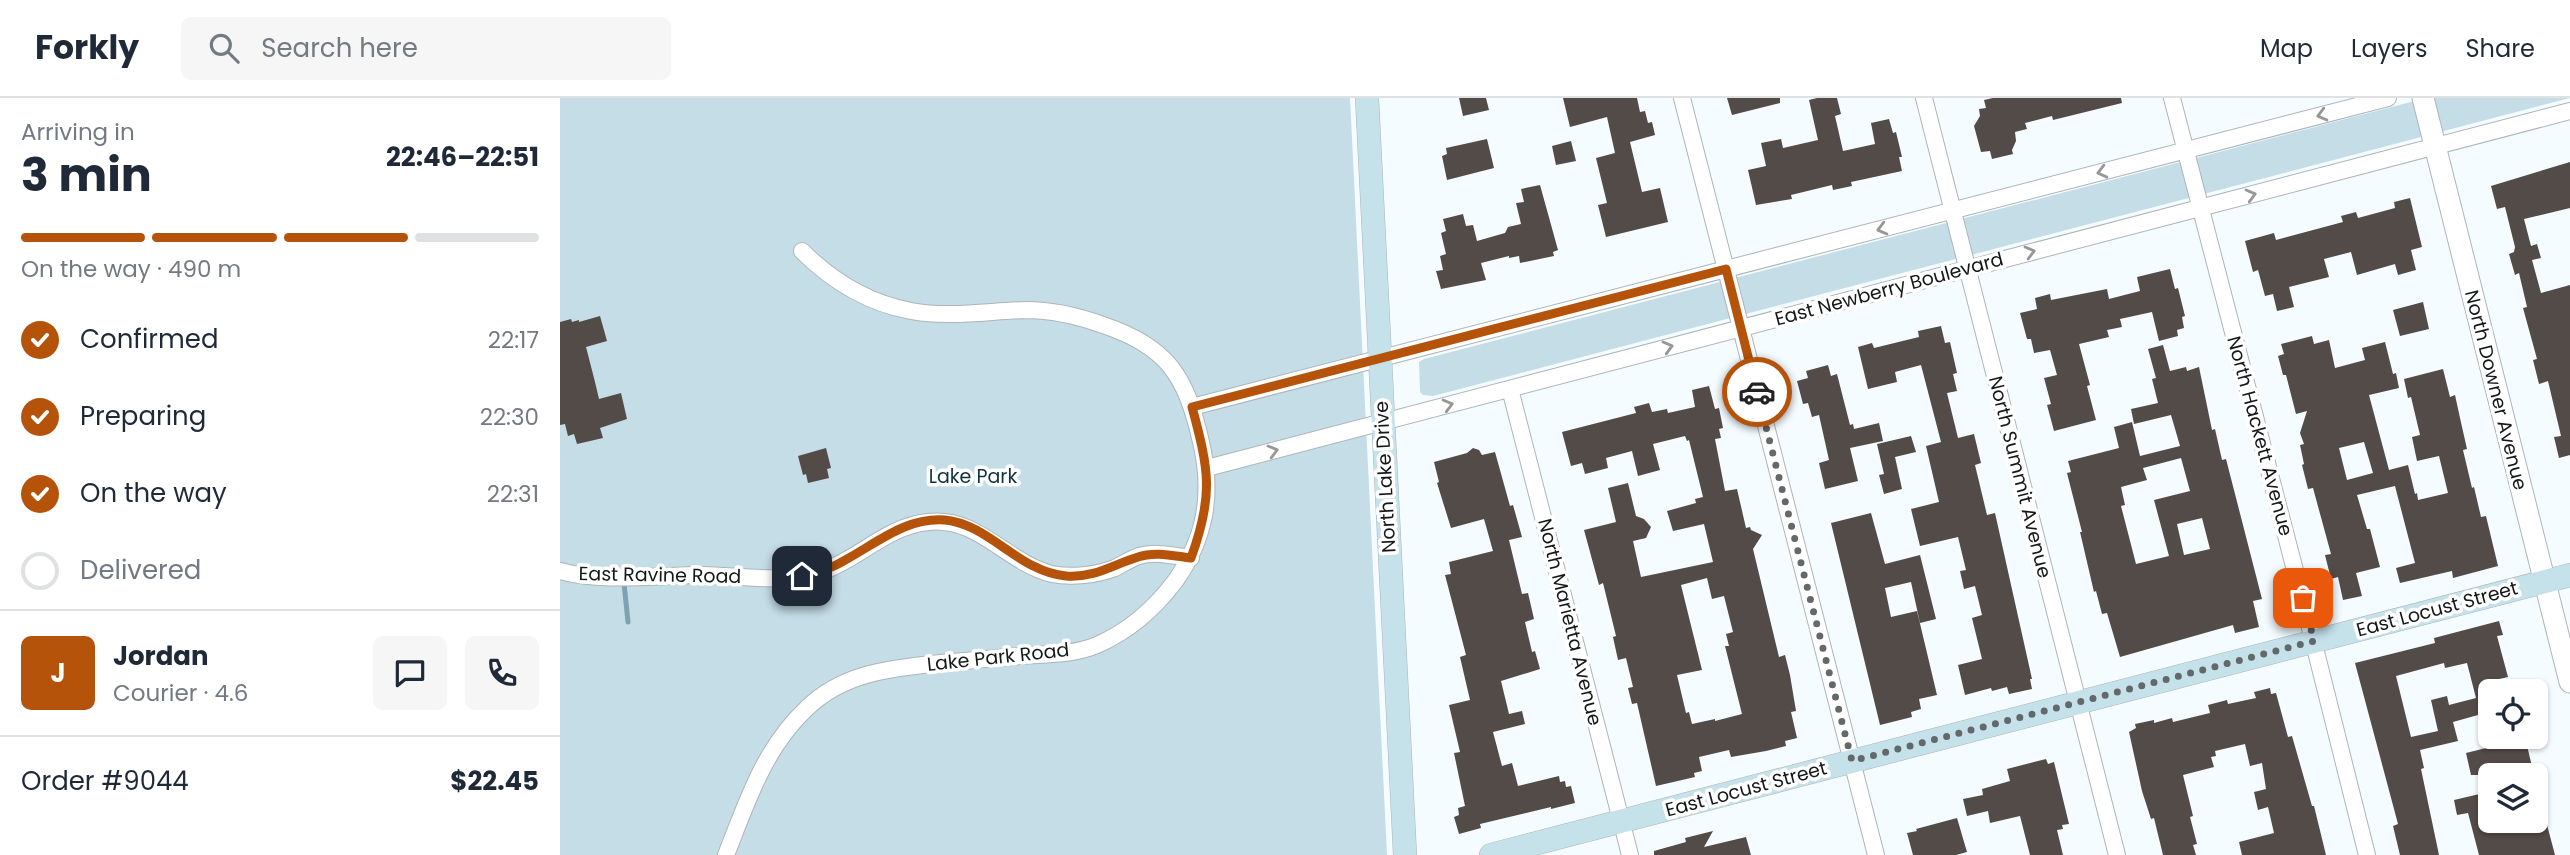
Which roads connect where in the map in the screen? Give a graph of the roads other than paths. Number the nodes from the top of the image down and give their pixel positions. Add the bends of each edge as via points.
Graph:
1 (1367, 98) edge
2 (1682, 98) edge
3 (1924, 98) edge
4 (2172, 98) edge
5 (2388, 98) edge
6 (2423, 98) edge
7 (2570, 111) edge
8 (2435, 146) junction
9 (2186, 150) junction
10 (2200, 208) junction
11 (1954, 210) junction
12 (802, 251) dead end
13 (1726, 269) junction
14 (1968, 269) junction
15 (1741, 328) junction
16 (1379, 359) junction
17 (1510, 389) junction
18 (1192, 407) junction
19 (1382, 422) junction
20 (1208, 468) junction
21 (1191, 558) junction
22 (560, 571) edge
23 (2570, 575) edge
24 (2544, 582) junction
25 (2314, 641) junction
26 (2570, 682) edge
27 (2077, 703) junction
28 (1852, 761) junction
29 (1622, 821) junction
30 (726, 855) edge
31 (1405, 855) edge
32 (1491, 855) edge
33 (1630, 855) edge
34 (1875, 855) edge
35 (2117, 855) edge
36 (2367, 855) edge

1 - 16 main road, North Lake Drive
2 - 13 street
3 - 11 street, North Summit Avenue
4 - 9 street, North Hackett Avenue
5 -> 9 street
6 - 8 street, North Downer Avenue
7 - 8 street, East Newberry Boulevard
10 -> 8 street, East Newberry Boulevard
8 - 24 street, North Downer Avenue
9 - 10 street, North Hackett Avenue
9 -> 11 street
14 -> 10 street, East Newberry Boulevard
10 - 25 street, North Hackett Avenue
11 -> 13 street
11 - 14 street, North Summit Avenue
12 - 18 street, Lake Park Road via 850,290 893,307 932,313 1052,312 1121,330 1168,362
13 - 15 street
13 - 16 street
14 - 15 street, East Newberry Boulevard
14 - 27 street, North Summit Avenue
17 -> 15 street, East Newberry Boulevard
15 - 28 street
16 - 18 street
16 - 19 main road, North Lake Drive
19 -> 17 street, East Newberry Boulevard
17 - 29 street, North Marietta Avenue
18 - 20 street, Lake Park Road
20 -> 19 street, East Newberry Boulevard
19 - 31 main road, North Lake Drive
20 - 21 street, Lake Park Road via 1207,500
21 - 22 street, East Ravine Road via 1139,556 1112,569 1067,576 1032,567 977,532 946,520 893,531 845,561 802,576 587,576
21 - 30 street, Lake Park Road via 1158,602 1096,645 1058,654 894,667 859,675 829,692 808,706 773,748
23 - 24 main road, East Locust Street
24 - 25 main road, East Locust Street
24 - 26 street, North Downer Avenue
25 - 27 main road, East Locust Street
25 - 36 street, North Hackett Avenue
27 - 28 main road, East Locust Street
27 - 35 street, North Summit Avenue
28 - 29 main road, East Locust Street
28 - 34 street
29 - 32 main road, East Locust Street
29 - 33 street, North Marietta Avenue

